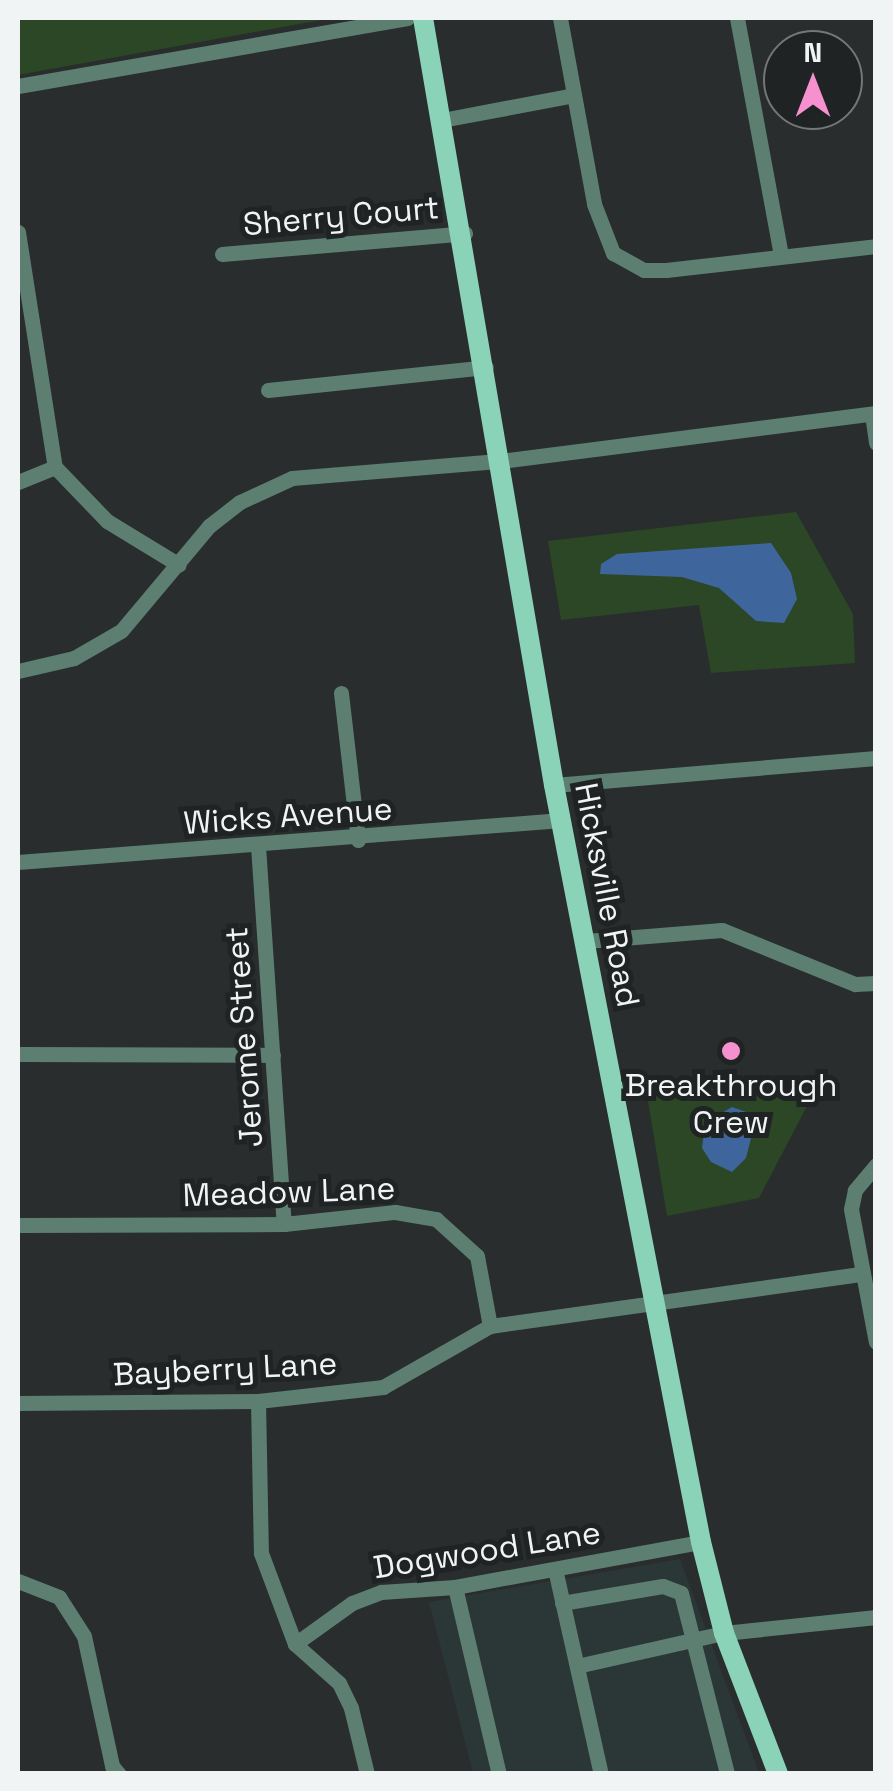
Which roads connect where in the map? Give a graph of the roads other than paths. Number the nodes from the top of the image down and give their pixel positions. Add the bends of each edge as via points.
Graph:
1 (407, 18) edge
2 (424, 18) edge
3 (560, 18) edge
4 (737, 18) edge
5 (18, 86) edge
6 (574, 94) junction
7 (442, 120) junction
8 (18, 232) edge
9 (465, 233) junction
10 (876, 246) edge
11 (222, 254) dead end
12 (781, 256) junction
13 (22, 302) edge
14 (486, 367) junction
15 (268, 390) dead end
16 (874, 413) edge
17 (876, 443) edge
18 (501, 461) junction
19 (55, 467) junction
20 (18, 482) edge
21 (179, 565) junction
22 (18, 671) edge
23 (341, 693) dead end
24 (876, 758) edge
25 (554, 785) junction
26 (562, 820) junction
27 (358, 840) junction
28 (258, 846) junction
29 (18, 862) edge
30 (586, 941) junction
31 (876, 983) edge
32 (18, 1054) edge
33 (272, 1055) junction
34 (876, 1166) edge
35 (284, 1224) junction
36 (18, 1225) edge
37 (860, 1274) junction
38 (656, 1302) junction
39 (490, 1326) junction
40 (876, 1342) edge
41 (258, 1401) junction
42 (18, 1403) edge
43 (701, 1542) junction
44 (555, 1569) junction
45 (18, 1580) edge
46 (455, 1587) junction
47 (562, 1602) junction
48 (876, 1617) edge
49 (724, 1634) junction
50 (695, 1641) junction
51 (295, 1644) junction
52 (577, 1666) junction
53 (120, 1774) edge
54 (367, 1774) edge
55 (499, 1774) edge
56 (601, 1774) edge
57 (727, 1774) edge
58 (778, 1774) edge

1 - 5 street
2 - 7 main road, Hicksville Road
3 - 6 street
4 - 12 street
6 - 7 street
6 - 12 street via 598,220 613,254 644,270
7 - 9 main road, Hicksville Road
8 - 13 street
9 - 11 street, Sherry Court
9 - 14 main road, Hicksville Road
10 - 12 street
13 - 19 street
14 - 15 street
14 - 18 main road, Hicksville Road
16 - 17 street
16 - 18 street
18 - 21 street via 292,478 226,512
18 - 25 main road, Hicksville Road
19 - 20 street
19 - 21 street via 127,533
21 - 22 street via 142,612 107,641 55,664
23 - 27 street
24 - 25 street
25 - 26 main road, Hicksville Road
26 - 27 street, Wicks Avenue
26 - 30 main road, Hicksville Road
27 - 28 street, Wicks Avenue
28 - 29 street, Wicks Avenue
28 - 33 street, Jerome Street
30 - 31 street via 722,930 856,984
30 - 38 main road, Hicksville Road
32 - 33 street
33 - 35 street, Jerome Street
34 - 37 street via 855,1190 851,1208
35 - 36 street, Meadow Lane
35 - 39 street, Meadow Lane via 395,1212 436,1219 478,1256
37 - 38 street, Bayberry Lane
37 - 40 street
38 - 39 street, Bayberry Lane
38 - 43 main road, Hicksville Road
39 - 41 street, Bayberry Lane via 383,1387
41 - 42 street, Bayberry Lane
41 - 51 street via 261,1554
43 - 44 street, Dogwood Lane
43 - 49 main road, Hicksville Road
44 - 46 street, Dogwood Lane
44 - 47 street
45 - 53 street via 59,1598 84,1636 112,1766
46 - 51 street, Dogwood Lane via 381,1592 352,1602
46 - 55 street
47 - 50 street via 676,1587
47 - 52 street
48 - 49 street
49 - 50 street
49 - 58 main road, Hicksville Road
50 - 52 street
50 - 57 street
51 - 54 street via 339,1683
52 - 56 street

